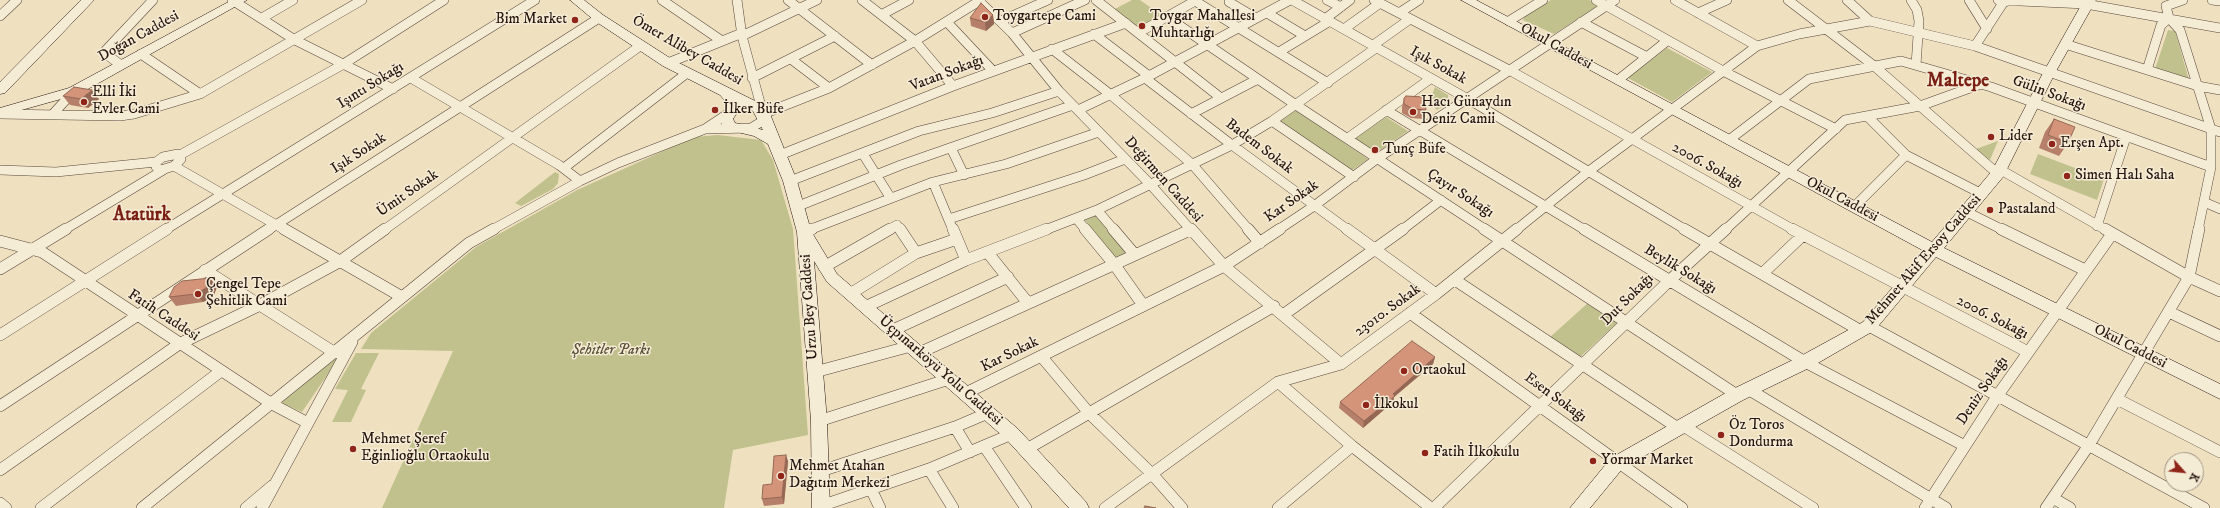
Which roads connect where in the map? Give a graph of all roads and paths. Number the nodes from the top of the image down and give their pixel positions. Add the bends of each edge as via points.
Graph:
1 (17, 0) edge
2 (88, 0) edge
3 (153, 0) edge
4 (293, 0) edge
5 (362, 0) edge
6 (444, 0) edge
7 (535, 0) edge
8 (576, 0) edge
9 (662, 0) edge
10 (737, 0) edge
11 (788, 0) edge
12 (817, 0) edge
13 (862, 0) edge
14 (909, 0) edge
15 (980, 0) edge
16 (1048, 0) edge
17 (1085, 0) edge
18 (1096, 0) edge
19 (1291, 0) edge
20 (1327, 0) edge
21 (1350, 0) edge
22 (1419, 0) edge
23 (1543, 0) edge
24 (1596, 0) edge
25 (1615, 0) edge
26 (1675, 0) edge
27 (1727, 0) edge
28 (1788, 0) edge
29 (1847, 0) edge
30 (1911, 0) edge
31 (1970, 0) edge
32 (1998, 0) edge
33 (2009, 0) edge
34 (2183, 0) edge
35 (2212, 0) edge
36 (236, 1) edge
37 (1231, 1) edge
38 (1377, 1) edge
39 (1474, 1) edge
40 (2220, 1) edge
41 (2088, 2) edge
42 (1606, 6) junction
43 (1341, 7) junction
44 (800, 8) junction
45 (1214, 11) junction
46 (1267, 13) junction
47 (1398, 13) junction
48 (1698, 13) junction
49 (881, 15) junction
50 (0, 16) edge
51 (1167, 17) junction
52 (262, 18) junction
53 (599, 18) junction
54 (1256, 18) junction
55 (2168, 18) junction
56 (1410, 19) junction
57 (1328, 20) junction
58 (1001, 21) junction
59 (1509, 21) junction
60 (1870, 21) junction
61 (947, 22) junction
62 (1581, 22) junction
63 (1126, 23) junction
64 (1240, 27) junction
65 (2220, 28) edge
66 (1344, 29) junction
67 (1828, 29) junction
68 (1987, 29) junction
69 (1012, 33) junction
70 (1138, 33) junction
71 (1919, 33) junction
72 (742, 34) junction
73 (1094, 34) junction
74 (835, 36) junction
75 (1305, 36) junction
76 (295, 40) junction
77 (1667, 40) junction
78 (722, 41) junction
79 (915, 41) junction
80 (1550, 43) junction
81 (2065, 44) junction
82 (1208, 45) junction
83 (640, 46) junction
84 (1757, 46) junction
85 (1975, 46) junction
86 (1374, 47) junction
87 (1052, 50) junction
88 (1279, 52) junction
89 (141, 54) junction
90 (1032, 57) junction
91 (1647, 57) junction
92 (791, 59) junction
93 (1175, 62) junction
94 (668, 63) junction
95 (342, 64) junction
96 (121, 65) junction
97 (872, 65) junction
98 (1873, 65) junction
99 (1916, 66) junction
100 (2147, 70) junction
101 (993, 71) junction
102 (1511, 71) junction
103 (1723, 71) junction
104 (687, 73) junction
105 (2049, 74) junction
106 (1147, 77) junction
107 (411, 78) junction
108 (752, 78) junction
109 (1258, 79) junction
110 (1430, 79) junction
111 (1618, 80) junction
112 (1328, 83) junction
113 (1981, 84) junction
114 (953, 86) junction
115 (2198, 86) junction
116 (829, 88) junction
117 (393, 89) junction
118 (0, 90) edge
119 (2220, 90) edge
120 (74, 91) junction
121 (1059, 91) junction
122 (726, 93) junction
123 (200, 94) junction
124 (1111, 95) junction
125 (1221, 98) junction
126 (1468, 99) junction
127 (1780, 100) junction
128 (2034, 104) junction
129 (1296, 105) junction
130 (460, 106) junction
131 (1920, 106) junction
132 (1076, 108) junction
133 (1671, 109) junction
134 (759, 110) junction
135 (1386, 110) junction
136 (731, 112) junction
137 (0, 113) edge
138 (1191, 114) junction
139 (52, 115) junction
140 (1867, 116) junction
141 (1272, 121) junction
142 (705, 129) junction
143 (739, 129) junction
144 (1836, 129) junction
145 (1420, 130) junction
146 (2216, 130) edge
147 (1099, 132) junction
148 (2126, 137) junction
149 (513, 138) junction
150 (1348, 138) junction
151 (1631, 139) junction
152 (1729, 140) junction
153 (1232, 145) junction
154 (777, 148) junction
155 (951, 148) junction
156 (863, 154) junction
157 (180, 155) junction
158 (1906, 155) junction
159 (1378, 158) junction
160 (1125, 159) junction
161 (156, 162) junction
162 (1192, 164) junction
163 (2211, 167) junction
164 (169, 168) junction
165 (564, 168) junction
166 (0, 170) edge
167 (1589, 171) junction
168 (1788, 172) junction
169 (2000, 172) junction
170 (964, 174) junction
171 (876, 175) junction
172 (1354, 178) junction
173 (580, 181) junction
174 (790, 181) junction
175 (933, 182) junction
176 (1150, 184) junction
177 (222, 194) junction
178 (1982, 194) junction
179 (890, 197) junction
180 (1441, 200) junction
181 (2204, 202) junction
182 (1545, 205) junction
183 (1314, 206) junction
184 (796, 207) junction
185 (1751, 207) junction
186 (1854, 207) junction
187 (2220, 209) edge
188 (1098, 210) junction
189 (1967, 212) junction
190 (1076, 218) junction
191 (949, 219) junction
192 (275, 225) junction
193 (2097, 226) junction
194 (1190, 230) junction
195 (804, 232) junction
196 (1803, 234) junction
197 (2112, 234) junction
198 (957, 239) junction
199 (1502, 240) junction
200 (0, 241) edge
201 (1260, 243) junction
202 (1709, 244) junction
203 (34, 248) junction
204 (1376, 250) junction
205 (1935, 250) junction
206 (916, 252) junction
207 (988, 253) junction
208 (1135, 255) junction
209 (966, 260) junction
210 (339, 262) junction
211 (1114, 264) junction
212 (1224, 266) junction
213 (824, 267) junction
214 (0, 269) edge
215 (205, 270) junction
216 (2085, 270) junction
217 (1762, 274) junction
218 (1008, 277) junction
219 (2189, 277) junction
220 (1455, 280) junction
221 (85, 281) junction
222 (1669, 281) junction
223 (1902, 288) junction
224 (2220, 291) edge
225 (850, 294) junction
226 (1436, 294) junction
227 (402, 297) junction
228 (1028, 303) junction
229 (260, 305) junction
230 (1144, 305) junction
231 (1274, 306) junction
232 (866, 307) junction
233 (2057, 310) junction
234 (2169, 312) junction
235 (1410, 313) junction
236 (1283, 315) junction
237 (135, 316) junction
238 (1627, 322) junction
239 (1865, 328) junction
240 (893, 330) junction
241 (0, 335) edge
242 (2220, 336) edge
243 (353, 338) junction
244 (179, 344) junction
245 (915, 349) junction
246 (2028, 352) junction
247 (335, 353) junction
248 (2145, 354) junction
249 (1041, 356) junction
250 (1805, 362) junction
251 (1341, 364) junction
252 (1583, 365) junction
253 (221, 371) junction
254 (815, 372) junction
255 (949, 379) junction
256 (1278, 382) junction
257 (1743, 392) junction
258 (2220, 392) edge
259 (966, 393) junction
260 (1998, 395) junction
261 (2117, 399) junction
262 (272, 404) junction
263 (1539, 405) junction
264 (0, 406) edge
265 (988, 413) junction
266 (1089, 413) junction
267 (818, 421) junction
268 (308, 423) junction
269 (955, 427) junction
270 (1680, 427) junction
271 (1012, 434) junction
272 (2089, 445) junction
273 (984, 446) junction
274 (1352, 446) junction
275 (1964, 446) junction
276 (1027, 449) junction
277 (970, 452) junction
278 (2220, 452) edge
279 (1617, 463) junction
280 (929, 469) junction
281 (0, 470) edge
282 (821, 471) junction
283 (1152, 474) junction
284 (277, 482) junction
285 (870, 489) junction
286 (0, 503) edge
287 (1927, 503) edge
288 (2049, 503) edge
289 (821, 507) edge
290 (6, 508) edge
291 (41, 508) edge
292 (142, 508) edge
293 (246, 508) edge
294 (262, 508) edge
295 (880, 508) edge
296 (953, 508) edge
297 (1026, 508) edge
298 (1080, 508) edge
299 (1105, 508) edge
300 (1182, 508) edge
301 (1278, 508) edge
302 (1432, 508) edge
303 (1579, 508) edge
304 (1682, 508) edge
305 (1813, 508) edge
306 (1946, 508) edge
307 (2070, 508) edge
308 (2204, 508) edge

1 - 50 street
2 - 118 main road
3 - 96 street via 106,50 107,54
4 - 52 street
5 - 76 street
6 - 95 street
7 - 107 street, Işıntı Sokağı
8 - 53 main road, Ömer Alibey Caddesi
9 - 78 street
10 - 72 street
11 - 44 street
12 - 44 street
13 - 49 street
14 - 49 street
15 - 58 street, Değirmen Caddesi
15 - 61 street
16 - 58 street
17 - 69 street
18 - 63 street
19 - 46 street
19 - 57 street, Işık Sokak
20 - 43 street
21 - 43 street
22 - 47 street
23 - 59 street
24 - 42 street
25 - 42 street, Kar Sokak
26 - 48 street
27 - 48 street
28 - 67 street
29 - 60 street
30 - 71 street via 1917,10
31 - 68 street
32 - 33 street
33 - 41 street
33 - 68 street via 2003,3
34 - 55 street via 2166,6
35 - 40 street
36 - 52 street
36 - 89 main road, Doğan Caddesi
37 - 45 street
37 - 54 street
38 - 47 street, 2006. Sokağı
38 - 66 street
39 - 59 main road, Okul Caddesi
41 - 55 street
41 - 81 main road, Mehmet Akif Ersoy Caddesi
42 - 62 street, Kar Sokak
42 - 77 street
43 - 57 street
44 - 72 street
44 - 74 street
45 - 51 street via 1195,1
45 - 64 street
46 - 54 street
46 - 75 street
47 - 56 street, 2006. Sokağı
48 - 84 street
49 - 79 street
51 - 70 street
51 - 82 street, Çayır Sokağı
52 - 76 street
53 - 83 main road, Ömer Alibey Caddesi
53 - 130 street, Işık Sokak
54 - 64 street
55 - 65 street
55 - 100 street via 2161,25
55 - 115 street via 2180,30
56 - 86 street
56 - 102 street, 2006. Sokağı
57 - 66 street, Işık Sokak
57 - 75 street
58 - 69 street, Değirmen Caddesi
59 - 80 main road, Okul Caddesi
60 - 67 street
60 - 71 street
61 - 79 street
61 - 101 street
62 - 80 street, Kar Sokak
62 - 91 street
63 - 70 street
63 - 73 street, Vatan Sokağı
64 - 82 street
64 - 88 street
66 - 86 street, Işık Sokak
67 - 84 street
67 - 98 street
68 - 85 street
69 - 90 street, Değirmen Caddesi
70 - 93 street
71 - 85 street
71 - 99 street
72 - 78 street
72 - 108 street
73 - 87 street, Vatan Sokağı
73 - 106 street, Badem Sokak
74 - 92 street
74 - 97 street
75 - 88 street
76 - 95 street
76 - 123 street
77 - 91 street
77 - 103 street
78 - 94 street
79 - 97 street
79 - 114 street
80 - 102 street, Kar Sokak
80 - 111 main road, Okul Caddesi
81 - 100 street
81 - 105 main road, Mehmet Akif Ersoy Caddesi
82 - 93 street
82 - 109 street, Çayır Sokağı
83 - 94 main road, Ömer Alibey Caddesi
83 - 149 street, Ümit Sokak
84 - 103 street, 23010. Sokak
85 - 105 street
86 - 110 street, Işık Sokak
86 - 112 street
87 - 90 street, Vatan Sokağı
87 - 124 street
88 - 112 street
89 - 96 main road, Doğan Caddesi
89 - 123 street
90 - 101 street, Vatan Sokağı
90 - 121 street, Değirmen Caddesi
91 - 111 street
92 - 108 street
92 - 116 street
93 - 106 street
93 - 125 street
94 - 104 main road, Ömer Alibey Caddesi
95 - 117 street
95 - 157 street
96 - 120 main road, Doğan Caddesi
97 - 116 street
98 - 99 street, Gülin Sokağı via 1901,61
98 - 127 street, Gülin Sokağı via 1809,79
98 - 131 street
99 - 113 street, Gülin Sokağı
100 - 115 street
101 - 114 street, Vatan Sokağı
102 - 126 street, Kar Sokak
102 - 151 street, 2006. Sokağı
103 - 127 street
103 - 133 street, 23010. Sokak
104 - 122 main road, Ömer Alibey Caddesi
104 - 165 street
105 - 128 main road, Mehmet Akif Ersoy Caddesi
105 - 146 street
106 - 124 street
106 - 138 street, Badem Sokak
107 - 117 street, Işıntı Sokağı
107 - 130 street
108 - 134 street
109 - 125 street
109 - 129 street, Çayır Sokağı
110 - 126 street, Işık Sokak
110 - 135 street
111 - 133 main road, Okul Caddesi
112 - 129 street
113 - 128 street, Gülin Sokağı
113 - 131 street, Dut Sokağı
114 - 154 street, Vatan Sokağı
115 - 119 street
115 - 146 street
116 - 134 street
117 - 177 street, Işıntı Sokağı
120 - 137 main road, Doğan Caddesi
120 - 139 street, Doğan Caddesi
121 - 132 street, Değirmen Caddesi
121 - 156 street via 992,113 919,131
122 - 134 main road, Ömer Alibey Caddesi
122 - 136 main road via 735,103
123 - 139 street via 120,116
124 - 132 street
124 - 162 street
125 - 138 street
126 - 145 street, Kar Sokak
126 - 167 street, Işık Sokak
127 - 144 street
127 - 152 street, Gülin Sokağı
128 - 148 street, Gülin Sokağı
128 - 169 main road, Mehmet Akif Ersoy Caddesi
129 - 141 street
129 - 150 street, Çayır Sokağı
130 - 149 street
130 - 192 street, Işık Sokak
131 - 140 street, Dut Sokağı
131 - 169 street
132 - 147 street, Değirmen Caddesi
132 - 155 street
133 - 151 street, 23010. Sokak
133 - 152 main road, Okul Caddesi
134 - 136 street via 740,107
134 - 143 street via 760,122
134 - 154 main road, Urzu Bey Caddesi
135 - 145 street, Beylik Sokağı
135 - 150 street
136 - 142 street
136 - 143 main road via 727,123
137 - 139 street
138 - 153 street, Badem Sokak
140 - 144 street, Dut Sokağı via 1845,120
140 - 158 street
141 - 153 street
141 - 172 street
142 - 143 street
142 - 173 street via 618,163
143 - 154 main road via 758,133
144 - 168 street, Dut Sokağı
145 - 159 street, Kar Sokak
145 - 182 street, Beylik Sokağı
146 - 163 street
147 - 160 street, Değirmen Caddesi
147 - 170 street via 1006,164
148 - 163 street, Gülin Sokağı
148 - 193 street
149 - 165 street
149 - 210 street, Ümit Sokak
150 - 159 street, Çayır Sokağı
151 - 167 street, 23010. Sokak
151 - 185 street, 2006. Sokağı
152 - 168 main road, Okul Caddesi
153 - 162 street
153 - 183 street, Badem Sokak
154 - 174 main road, Urzu Bey Caddesi
155 - 170 street
155 - 171 street
156 - 171 street
156 - 174 street
157 - 161 street via 166,155
157 - 164 street via 181,159
158 - 178 street
158 - 186 street
159 - 172 street, Kar Sokak
159 - 180 street, Çayır Sokağı
160 - 176 street, Değirmen Caddesi
160 - 191 street
161 - 164 street via 157,169
161 - 166 street via 56,172
162 - 176 street
162 - 201 street
163 - 181 street
164 - 177 street
164 - 203 street
165 - 173 street
167 - 182 street, 23010. Sokak
167 - 202 street, Işık Sokak
168 - 185 street, Dut Sokağı
168 - 186 main road, Okul Caddesi
169 - 178 main road, Mehmet Akif Ersoy Caddesi
169 - 193 street
170 - 175 street
171 - 179 street
171 - 184 street
172 - 183 street, Kar Sokak
173 - 227 street via 469,243
174 - 184 main road, Urzu Bey Caddesi
175 - 179 street
175 - 191 street
176 - 188 street
176 - 194 street, Değirmen Caddesi
177 - 192 street
177 - 221 street, Işıntı Sokağı
178 - 189 main road, Mehmet Akif Ersoy Caddesi
179 - 195 street
180 - 199 street, Çayır Sokağı
180 - 204 street
181 - 187 street
181 - 219 street
182 - 199 street, 23010. Sokak
182 - 222 street, Beylik Sokağı
183 - 201 street, Kar Sokak
183 - 204 street, Badem Sokak
184 - 195 main road, Urzu Bey Caddesi
185 - 196 street, 2006. Sokağı
185 - 202 street, Dut Sokağı
186 - 205 main road, Okul Caddesi
188 - 190 street
188 - 208 street
189 - 205 main road, Mehmet Akif Ersoy Caddesi
189 - 216 street
190 - 207 street
190 - 211 street
191 - 198 street
192 - 210 street
192 - 215 street, Işık Sokak
193 - 197 street
194 - 208 street
194 - 212 street, Değirmen Caddesi
195 - 213 main road, Üçpınarköyü Yolu Caddesi
195 - 254 main road, Urzu Bey Caddesi
196 - 217 street
196 - 223 street, 2006. Sokağı
197 - 216 street, Deniz Sokağı
197 - 219 street
198 - 206 street
198 - 209 street
199 - 220 street, 23010. Sokak
199 - 238 street, Çayır Sokağı
200 - 203 street, Fatih Caddesi
201 - 212 street, Kar Sokak
202 - 217 street, Işık Sokak
202 - 222 street, Dut Sokağı
203 - 214 street
203 - 221 street, Fatih Caddesi
204 - 226 street, Badem Sokak
204 - 236 street
205 - 223 main road, Mehmet Akif Ersoy Caddesi
205 - 233 main road, Okul Caddesi
206 - 213 street via 897,225
206 - 225 street
207 - 209 street
207 - 218 street
208 - 211 street
209 - 232 street
210 - 227 street
210 - 229 street, Ümit Sokak
211 - 228 street
211 - 230 street
212 - 230 street, Kar Sokak
212 - 231 street, Değirmen Caddesi
213 - 225 main road, Üçpınarköyü Yolu Caddesi
215 - 229 street
215 - 237 street, Işık Sokak
216 - 233 street, Deniz Sokağı
217 - 239 street, Işık Sokak
218 - 228 street
218 - 240 street
219 - 224 street
219 - 234 street
220 - 226 street, 23010. Sokak
220 - 252 street
221 - 237 street, Fatih Caddesi
221 - 241 street, Işıntı Sokağı
222 - 238 street, Dut Sokağı
222 - 250 street, Beylik Sokağı
223 - 239 main road, Mehmet Akif Ersoy Caddesi
223 - 246 street, 2006. Sokağı
225 - 232 main road, Üçpınarköyü Yolu Caddesi
226 - 235 street, 23010. Sokak
227 - 243 street
228 - 245 street
229 - 244 street, Ümit Sokak
229 - 247 street
230 - 249 street, Kar Sokak
231 - 236 street, Değirmen Caddesi
231 - 266 street
232 - 240 main road, Üçpınarköyü Yolu Caddesi
233 - 246 street, Deniz Sokağı
233 - 248 main road, Okul Caddesi
234 - 242 street
234 - 248 street
235 - 251 street, 23010. Sokak
235 - 263 street, Esen Sokağı
236 - 251 street, Değirmen Caddesi
237 - 244 street, Fatih Caddesi
237 - 264 street, Işık Sokak
238 - 252 street, Dut Sokağı
238 - 257 street, Çayır Sokağı
239 - 250 main road, Mehmet Akif Ersoy Caddesi
239 - 260 street, Işık Sokak
240 - 245 main road, Üçpınarköyü Yolu Caddesi
243 - 247 street
243 - 268 street
244 - 253 street, Fatih Caddesi
244 - 281 street, Ümit Sokak
245 - 254 street
245 - 255 main road, Üçpınarköyü Yolu Caddesi
246 - 260 street, Deniz Sokağı
247 - 262 street
248 - 258 main road, Okul Caddesi
248 - 261 street
249 - 259 street, Kar Sokak
249 - 266 street
250 - 257 main road, Mehmet Akif Ersoy Caddesi
250 - 275 street, Beylik Sokağı
251 - 256 street, 23010. Sokak
252 - 263 street, Dut Sokağı
252 - 270 street
253 - 262 street, Fatih Caddesi
253 - 291 street
254 - 267 main road, Urzu Bey Caddesi
255 - 259 main road, Üçpınarköyü Yolu Caddesi
255 - 267 street
256 - 274 street
256 - 283 street, 23010. Sokak
257 - 270 main road, Mehmet Akif Ersoy Caddesi
257 - 287 street, Çayır Sokağı
259 - 265 main road, Üçpınarköyü Yolu Caddesi
260 - 272 street, Işık Sokak
260 - 275 street, Deniz Sokağı
261 - 272 street
261 - 278 street
262 - 268 street, Fatih Caddesi
262 - 292 street
263 - 279 street, Esen Sokağı
263 - 302 street, Dut Sokağı
265 - 269 street
265 - 271 main road, Üçpınarköyü Yolu Caddesi
266 - 276 street
266 - 283 street
267 - 282 main road, Urzu Bey Caddesi
268 - 284 street
269 - 277 street
269 - 282 street
270 - 279 main road, Mehmet Akif Ersoy Caddesi
270 - 305 street
271 - 273 street
271 - 276 main road, Üçpınarköyü Yolu Caddesi
272 - 288 street
272 - 308 street, Işık Sokak
273 - 277 street
273 - 297 street
274 - 301 street
274 - 302 street
275 - 287 street, Deniz Sokağı
276 - 298 main road, Üçpınarköyü Yolu Caddesi
277 - 280 street
279 - 303 main road, Mehmet Akif Ersoy Caddesi
279 - 304 street, Esen Sokağı
280 - 285 street
280 - 296 street
282 - 289 main road, Urzu Bey Caddesi
283 - 299 street, 23010. Sokak
283 - 300 street
284 - 293 street
284 - 294 street
285 - 289 street
285 - 295 street
286 - 290 street
287 - 306 street, Çayır Sokağı
288 - 307 street

